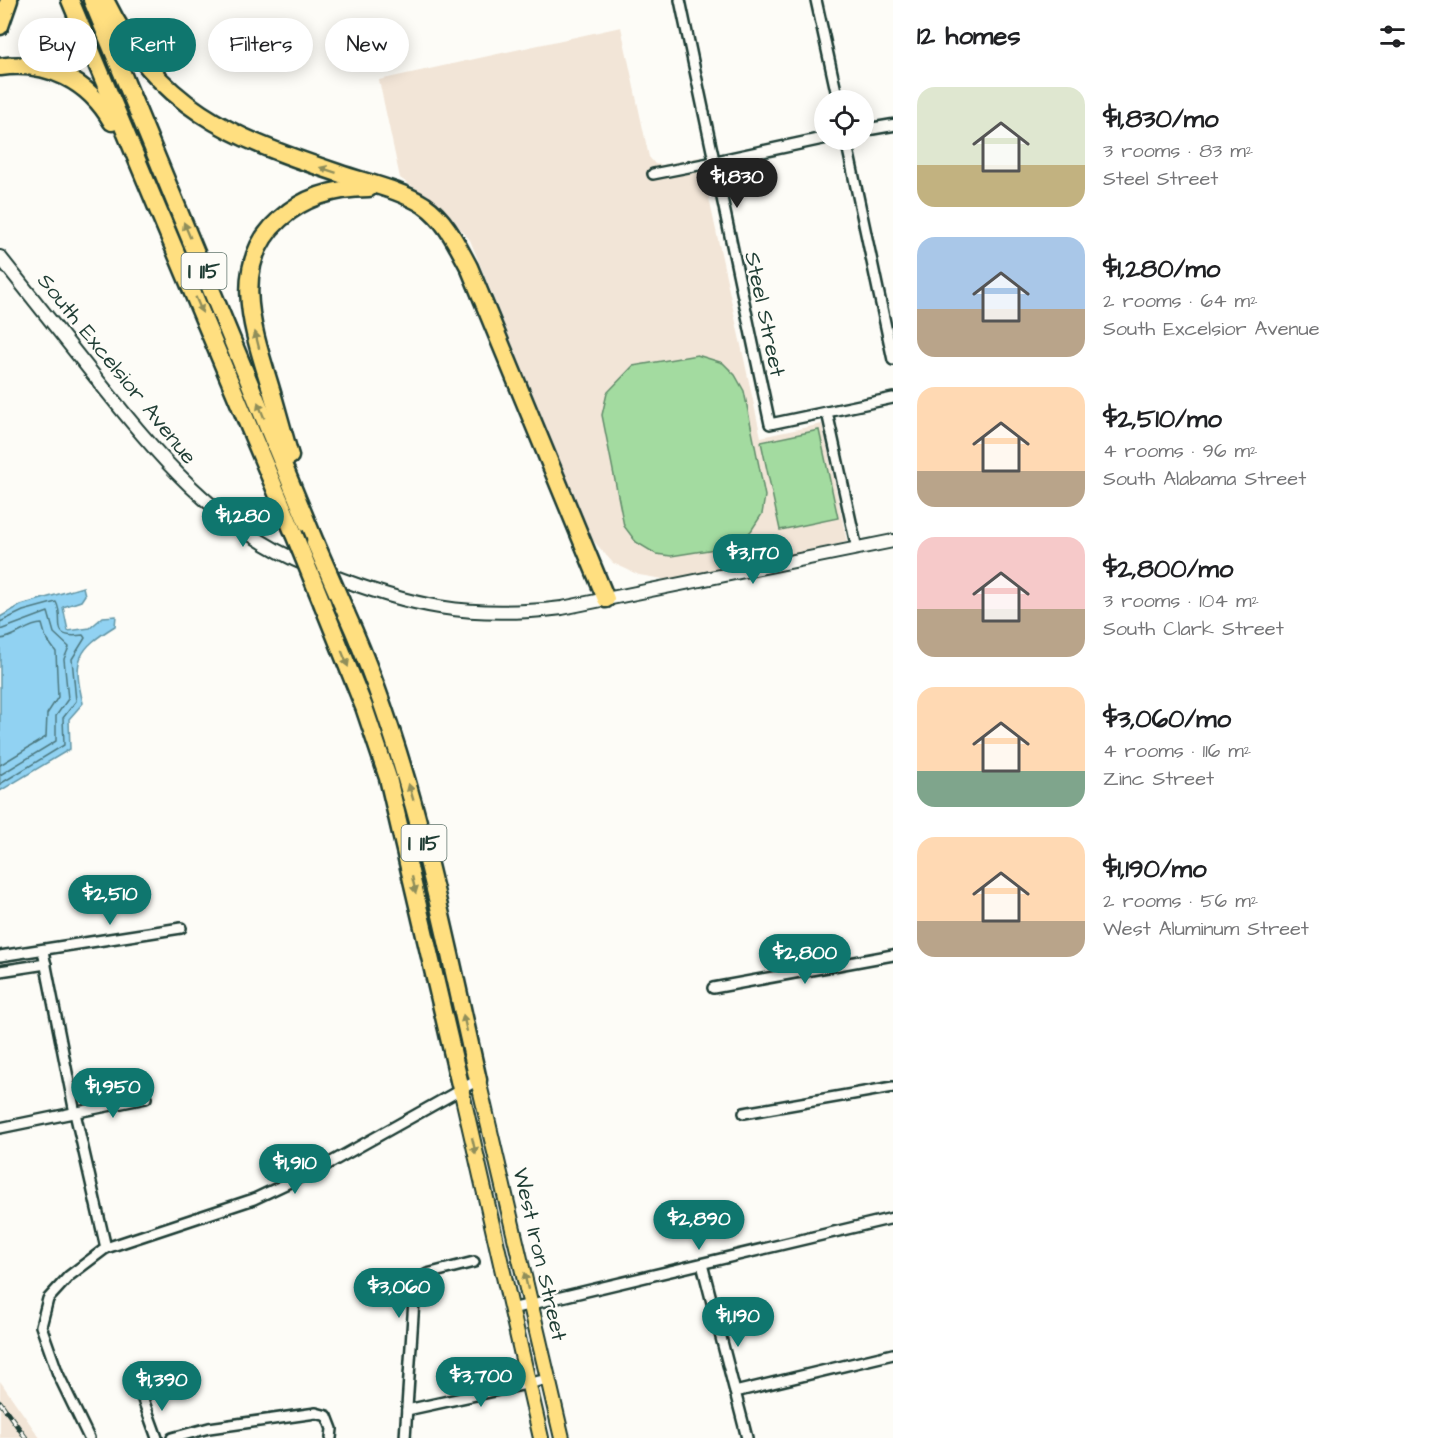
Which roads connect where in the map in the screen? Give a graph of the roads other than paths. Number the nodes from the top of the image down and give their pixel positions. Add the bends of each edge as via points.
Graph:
1 (9, 0) edge
2 (70, 0) edge
3 (92, 0) edge
4 (105, 0) edge
5 (680, 0) edge
6 (816, 0) edge
7 (0, 26) edge
8 (0, 67) edge
9 (836, 90) edge
10 (893, 125) edge
11 (874, 128) edge
12 (814, 140) edge
13 (848, 150) edge
14 (714, 162) junction
15 (653, 174) dead end
16 (383, 188) junction
17 (0, 257) edge
18 (184, 272) junction
19 (893, 360) edge
20 (893, 398) edge
21 (827, 412) junction
22 (314, 540) junction
23 (893, 541) edge
24 (857, 549) junction
25 (606, 599) junction
26 (182, 928) dead end
27 (43, 951) junction
28 (893, 955) edge
29 (0, 956) edge
30 (46, 964) junction
31 (0, 971) edge
32 (713, 988) dead end
33 (478, 1080) junction
34 (893, 1087) edge
35 (461, 1089) junction
36 (146, 1098) dead end
37 (75, 1113) junction
38 (744, 1113) dead end
39 (0, 1128) edge
40 (893, 1218) edge
41 (106, 1248) junction
42 (474, 1262) dead end
43 (702, 1264) junction
44 (531, 1304) junction
45 (511, 1309) junction
46 (893, 1354) edge
47 (549, 1379) junction
48 (528, 1384) junction
49 (735, 1392) junction
50 (141, 1394) dead end
51 (407, 1410) junction
52 (89, 1438) edge
53 (157, 1438) edge
54 (172, 1438) edge
55 (331, 1438) edge
56 (405, 1438) edge
57 (541, 1438) edge
58 (562, 1438) edge
59 (747, 1438) edge

1 - 7 highway
2 - 18 highway, I 115
22 -> 3 highway, I 115
16 -> 4 highway via 274,152 237,137 198,113 153,74 131,47
5 - 14 street, Steel Street
6 - 9 street
8 - 18 highway via 36,67 60,73 85,87 104,108
10 - 11 street
12 - 14 street
13 - 19 street
14 - 15 street
14 - 21 street, Steel Street via 770,424
22 -> 16 highway via 255,334 248,292 250,268 258,247 292,208 327,193
16 - 25 highway via 424,205 448,228 469,267
17 - 25 main road, South Excelsior Avenue via 167,465 222,515 270,547 371,590 462,612 526,612
18 -> 35 highway, I 115, bridge via 368,716 388,778
20 - 21 street
21 - 24 street
33 -> 22 highway, I 115, bridge via 413,798 378,691
23 - 24 main road, South Excelsior Avenue
24 - 25 main road, South Excelsior Avenue
26 - 27 street
27 - 29 street
27 - 30 street
28 - 32 street
30 - 31 street
30 - 37 street
33 - 35 street
44 -> 33 main road, West Iron Street
34 - 38 street
35 - 41 street via 328,1164 254,1199
35 -> 45 main road, West Iron Street
36 - 37 street
37 - 39 street
37 - 41 street
40 - 43 street
41 - 52 street via 69,1276 48,1299 41,1326 57,1374
42 - 51 street via 427,1274 415,1285
43 - 44 street
43 - 49 street
44 - 45 street
44 - 47 main road, West Iron Street
45 - 48 main road, West Iron Street
46 - 49 street
47 - 48 street
47 - 58 main road, West Iron Street
48 - 51 street
48 - 57 main road, West Iron Street
49 - 59 street
50 - 53 street
51 - 56 street
54 - 55 street via 209,1428 316,1413 327,1416

